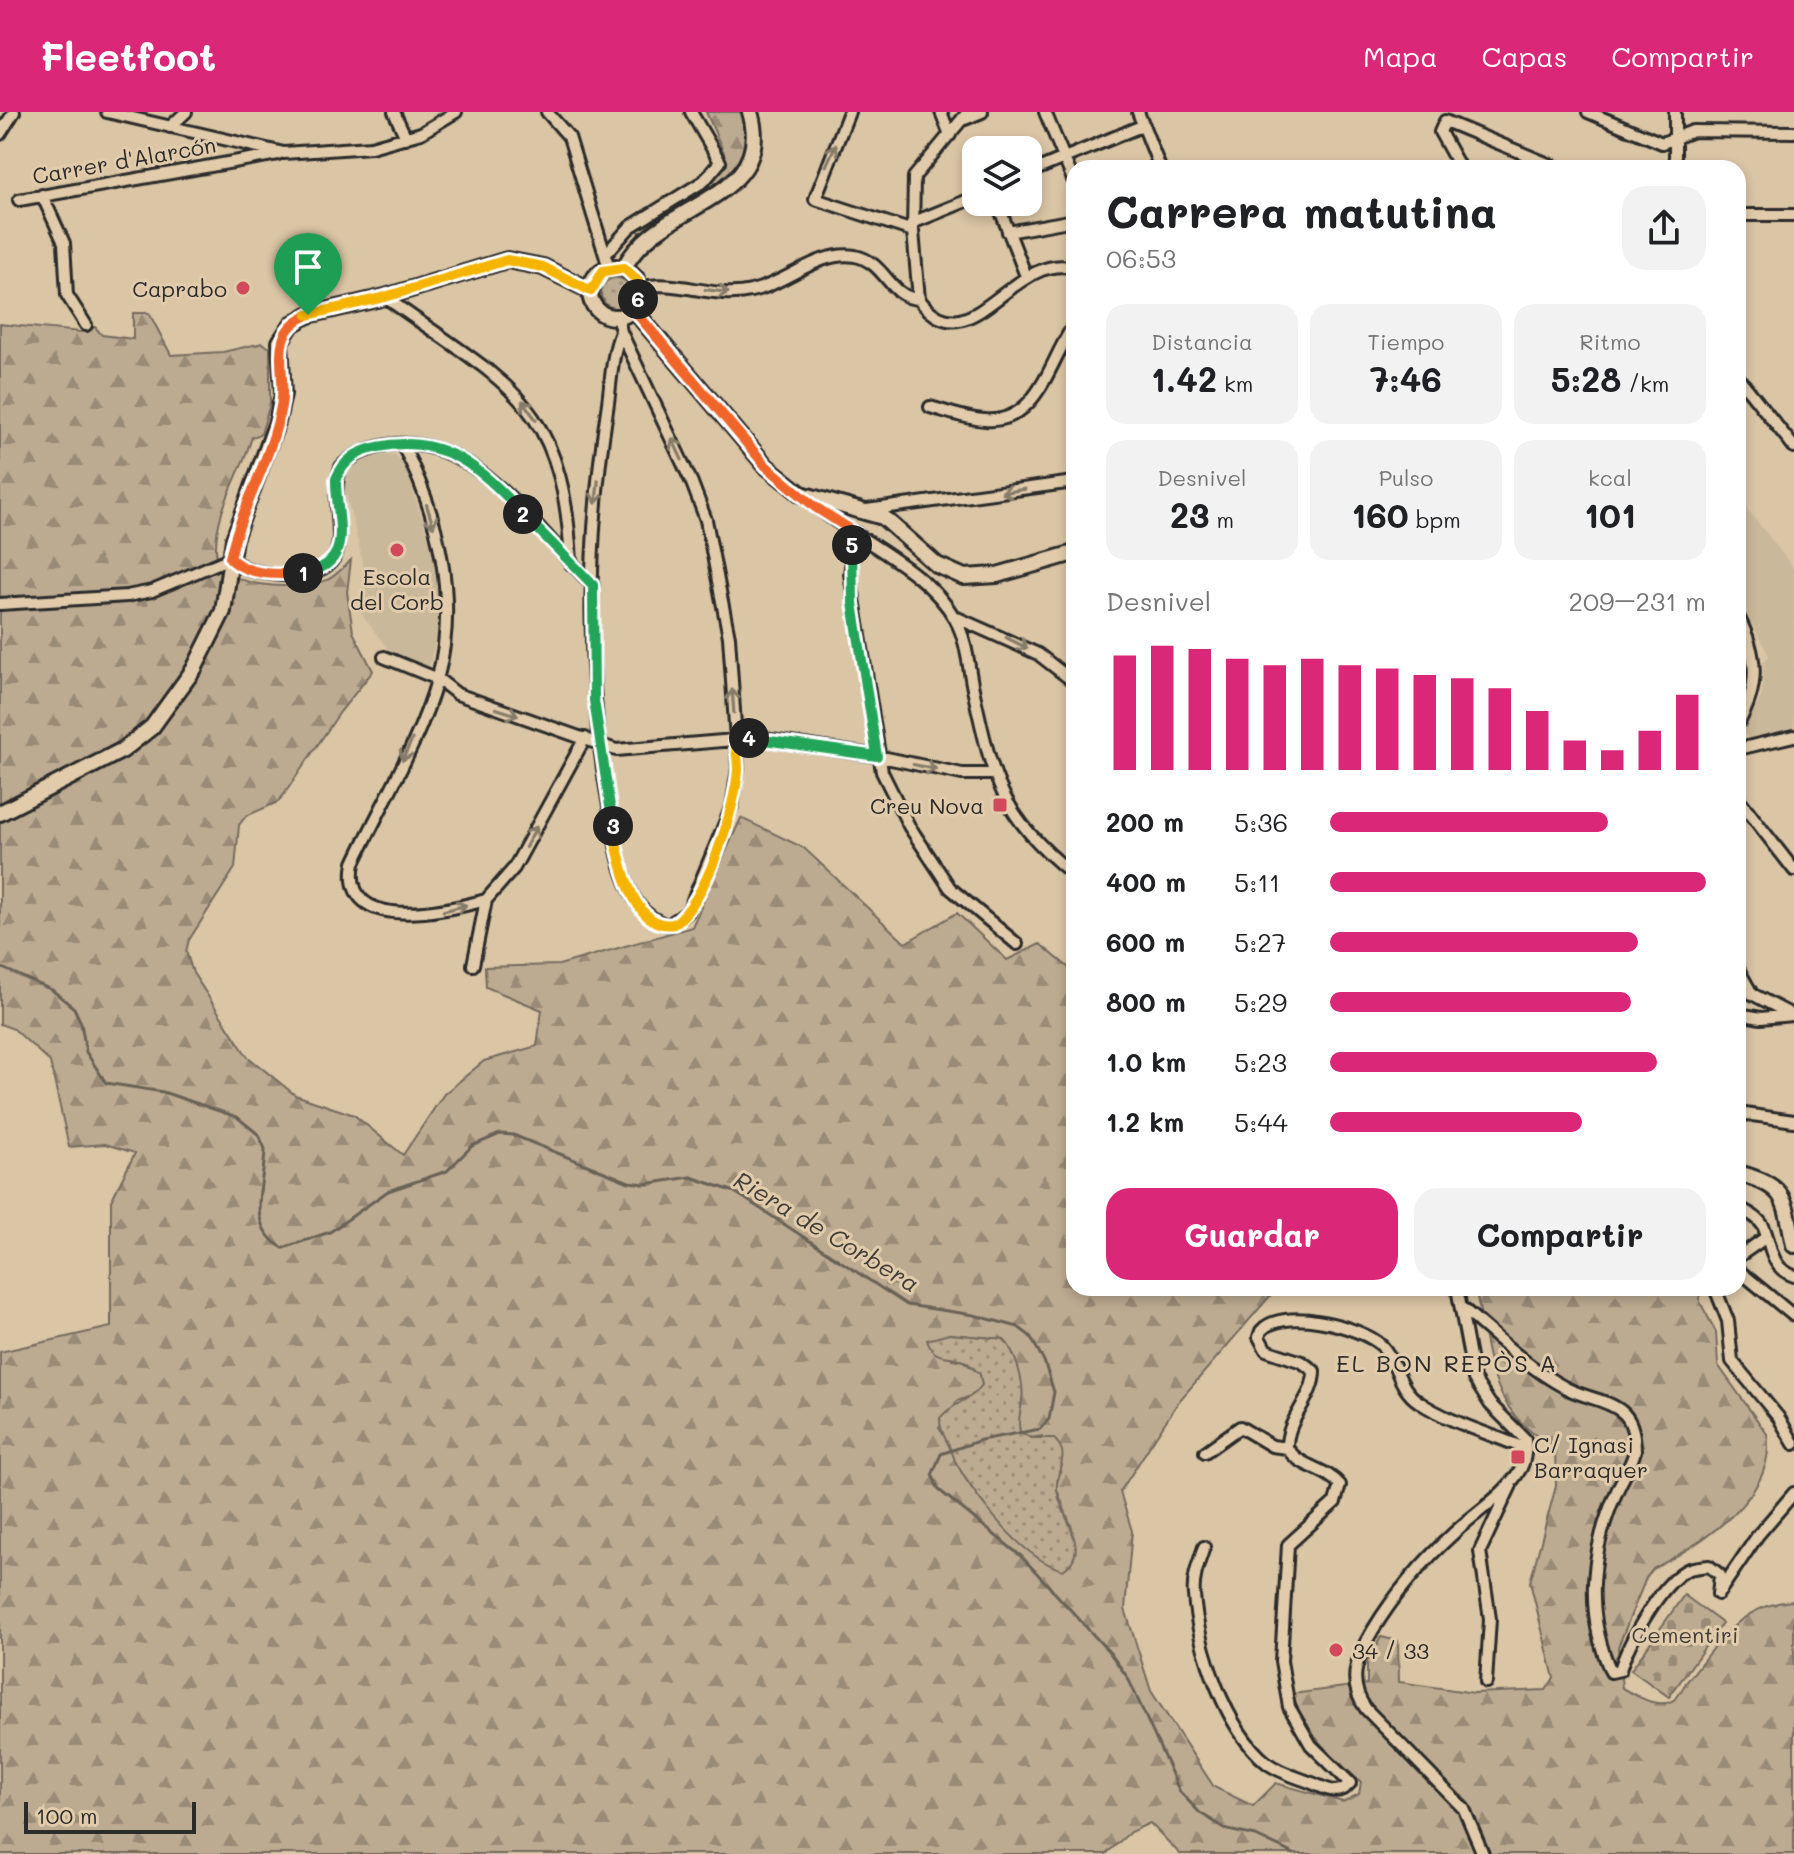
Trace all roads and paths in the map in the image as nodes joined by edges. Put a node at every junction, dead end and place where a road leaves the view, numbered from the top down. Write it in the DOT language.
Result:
graph roads {
  1 [pos="14,112"];
  2 [pos="107,112"];
  3 [pos="186,112"];
  4 [pos="394,112"];
  5 [pos="456,112"];
  6 [pos="547,112"];
  7 [pos="691,112"];
  8 [pos="750,112"];
  9 [pos="849,112"];
  10 [pos="941,112"];
  11 [pos="982,112"];
  12 [pos="1045,112"];
  13 [pos="1138,112"];
  14 [pos="1588,112"];
  15 [pos="1675,112"];
  16 [pos="966,116"];
  17 [pos="1144,125"];
  18 [pos="170,127"];
  19 [pos="1794,132"];
  20 [pos="0,134"];
  21 [pos="950,135"];
  22 [pos="406,138"];
  23 [pos="1676,138"];
  24 [pos="284,153"];
  25 [pos="1064,156"];
  26 [pos="1157,160"];
  27 [pos="1456,160"];
  28 [pos="1539,160"];
  29 [pos="1675,160"];
  30 [pos="1066,161"];
  31 [pos="1042,166"];
  32 [pos="42,195"];
  33 [pos="19,200"];
  34 [pos="962,204"];
  35 [pos="1746,215"];
  36 [pos="1794,215"];
  37 [pos="1002,216"];
  38 [pos="1066,221"];
  39 [pos="913,227"];
  40 [pos="1008,232"];
  41 [pos="612,264"];
  42 [pos="1066,267"];
  43 [pos="1026,276"];
  44 [pos="639,288"];
  45 [pos="591,291"];
  46 [pos="385,297"];
  47 [pos="919,299"];
  48 [pos="633,309"];
  49 [pos="86,325"];
  50 [pos="621,334"];
  51 [pos="1066,340"];
  52 [pos="1746,387"];
  53 [pos="930,407"];
  54 [pos="402,444"];
  55 [pos="1794,447"];
  56 [pos="1066,483"];
  57 [pos="801,494"];
  58 [pos="903,505"];
  59 [pos="867,510"];
  60 [pos="895,524"];
  61 [pos="856,533"];
  62 [pos="1066,555"];
  63 [pos="230,558"];
  64 [pos="571,564"];
  65 [pos="593,585"];
  66 [pos="0,604"];
  67 [pos="953,616"];
  68 [pos="1746,633"];
  69 [pos="384,657"];
  70 [pos="1066,676"];
  71 [pos="438,679"];
  72 [pos="1746,708"];
  73 [pos="1794,736"];
  74 [pos="585,738"];
  75 [pos="735,738"];
  76 [pos="599,744"];
  77 [pos="1746,745"];
  78 [pos="877,756"];
  79 [pos="994,774"];
  80 [pos="1746,808"];
  81 [pos="0,813"];
  82 [pos="1066,867"];
  83 [pos="1794,870"];
  84 [pos="486,900"];
  85 [pos="1017,944"];
  86 [pos="473,965"];
  87 [pos="1746,983"];
  88 [pos="1746,1015"];
  89 [pos="1793,1015"];
  90 [pos="1746,1114"];
  91 [pos="1794,1121"];
  92 [pos="1746,1175"];
  93 [pos="1746,1213"];
  94 [pos="1765,1238"];
  95 [pos="1794,1245"];
  96 [pos="1746,1251"];
  97 [pos="1794,1276"];
  98 [pos="1746,1277"];
  99 [pos="1459,1296"];
  100 [pos="1718,1296"];
  101 [pos="1461,1307"];
  102 [pos="1794,1316"];
  103 [pos="1794,1444"];
  104 [pos="1287,1448"];
  105 [pos="1526,1449"];
  106 [pos="1205,1452"];
  107 [pos="1515,1477"];
  108 [pos="1794,1493"];
  109 [pos="1204,1547"];
  110 [pos="1486,1682"];
  111 [pos="1483,1854"];
  1 -- 20 [label="street"];
  2 -- 18 [label="street"];
  3 -- 18 [label="street"];
  4 -- 22 [label="street"];
  5 -- 22 [label="street"];
  6 -- 41 [label="street"];
  7 -- 41 [label="street"];
  8 -- 41 [label="street"];
  39 -- 9 [label="street, one-way"];
  10 -- 21 [label="street"];
  11 -- 16 [label="street"];
  12 -- 25 [label="street"];
  13 -- 17 [label="street"];
  14 -- 23 [label="street"];
  15 -- 23 [label="street"];
  16 -- 21 [label="street"];
  17 -- 25 [label="street"];
  17 -- 26 [label="street"];
  18 -- 24 [label="street"];
  19 -- 23 [label="street"];
  21 -- 39 [label="street"];
  22 -- 24 [label="street"];
  23 -- 29 [label="street"];
  24 -- 32 [label="street, Carrer d'Alarcón"];
  25 -- 30 [label="street"];
  25 -- 31 [label="street"];
  27 -- 28 [label="street"];
  32 -- 33 [label="street, Carrer d'Alarcón"];
  32 -- 49 [label="street"];
  34 -- 39 [label="street"];
  35 -- 36 [label="street"];
  37 -- 40 [label="street"];
  38 -- 40 [label="street"];
  39 -- 47 [label="street"];
  40 -- 43 [label="street"];
  41 -- 44 [label="street"];
  41 -- 45 [label="street"];
  42 -- 43 [label="street"];
  43 -- 47 [label="street"];
  44 -- 47 [label="street, one-way"];
  44 -- 48 [label="street"];
  45 -- 46 [label="street"];
  45 -- 50 [label="street"];
  46 -- 63 [label="street"];
  64 -- 46 [label="street, one-way"];
  48 -- 50 [label="street"];
  48 -- 57 [label="street"];
  50 -- 65 [label="street, one-way"];
  75 -- 50 [label="street, one-way"];
  51 -- 53 [label="street"];
  52 -- 55 [label="street"];
  54 -- 63 [label="street"];
  54 -- 64 [label="street"];
  54 -- 71 [label="street, one-way"];
  56 -- 58 [label="street, one-way"];
  57 -- 59 [label="street"];
  57 -- 61 [label="street"];
  58 -- 59 [label="street"];
  58 -- 60 [label="street"];
  59 -- 60 [label="street"];
  60 -- 62 [label="street"];
  61 -- 67 [label="street"];
  61 -- 78 [label="street"];
  63 -- 66 [label="street"];
  63 -- 81 [label="street"];
  64 -- 65 [label="street"];
  65 -- 76 [label="street"];
  67 -- 70 [label="street, one-way"];
  67 -- 79 [label="street"];
  68 -- 72 [label="street"];
  69 -- 71 [label="street"];
  71 -- 74 [label="street, one-way"];
  71 -- 84 [label="street, one-way"];
  73 -- 77 [label="street"];
  74 -- 76 [label="street"];
  84 -- 74 [label="street, one-way"];
  75 -- 76 [label="street"];
  75 -- 76 [label="street"];
  75 -- 78 [label="street"];
  78 -- 79 [label="street, one-way"];
  78 -- 85 [label="street"];
  79 -- 82 [label="street"];
  80 -- 83 [label="street"];
  84 -- 86 [label="street"];
  87 -- 89 [label="street"];
  88 -- 89 [label="street"];
  90 -- 91 [label="street"];
  92 -- 95 [label="street"];
  93 -- 94 [label="street"];
  94 -- 96 [label="street"];
  94 -- 97 [label="street"];
  98 -- 102 [label="street"];
  99 -- 101 [label="street"];
  100 -- 103 [label="street"];
  101 -- 105 [label="street"];
  101 -- 108 [label="street"];
  104 -- 105 [label="street"];
  104 -- 106 [label="street"];
  104 -- 109 [label="street"];
  105 -- 107 [label="street"];
  107 -- 110 [label="street"];
  107 -- 111 [label="street"];
}
